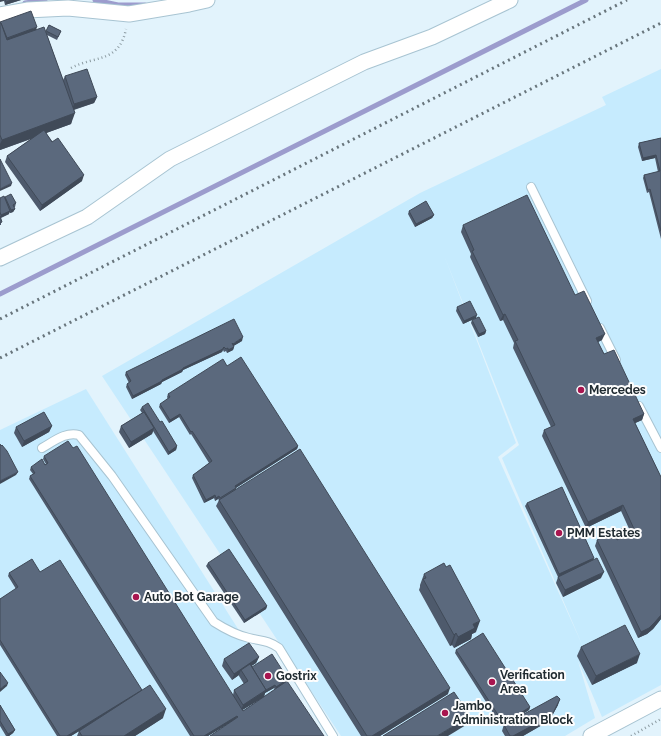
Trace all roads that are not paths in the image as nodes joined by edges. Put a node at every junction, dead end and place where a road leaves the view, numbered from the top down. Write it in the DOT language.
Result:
graph roads {
  1 [pos="207,0"];
  2 [pos="510,0"];
  3 [pos="0,15"];
  4 [pos="531,187"];
  5 [pos="0,258"];
  6 [pos="590,309"];
  7 [pos="597,322"];
  8 [pos="618,364"];
  9 [pos="636,399"];
  10 [pos="42,448"];
  11 [pos="661,448"];
  12 [pos="661,698"];
  13 [pos="333,736"];
  14 [pos="592,736"];
  1 -- 3 [label="street"];
  2 -- 5 [label="street"];
  4 -- 6 [label="lane"];
  7 -- 8 [label="lane"];
  9 -- 11 [label="lane"];
  10 -- 13 [label="lane"];
  12 -- 14 [label="street"];
}
